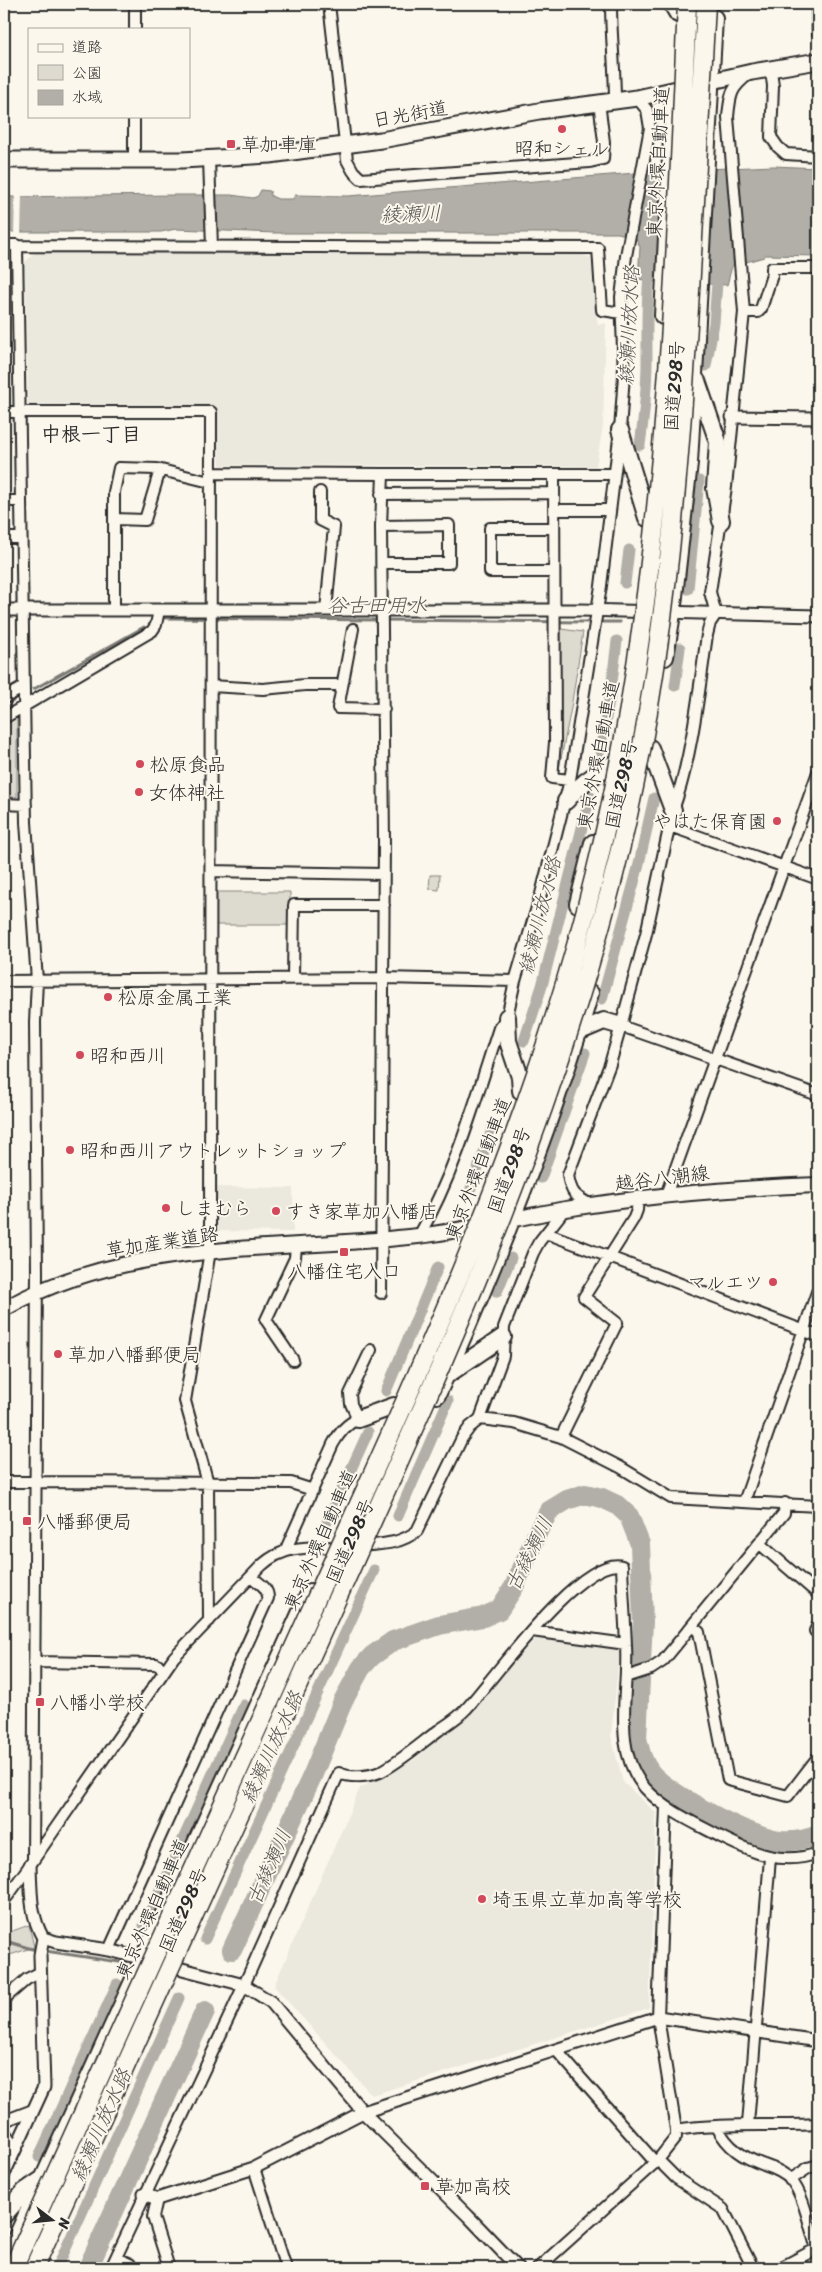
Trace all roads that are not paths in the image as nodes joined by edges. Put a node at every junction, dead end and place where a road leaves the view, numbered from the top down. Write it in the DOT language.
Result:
graph roads {
  1 [pos="135,4"];
  2 [pos="329,4"];
  3 [pos="611,4"];
  4 [pos="706,4"];
  5 [pos="714,4"];
  6 [pos="817,4"];
  7 [pos="679,6"];
  8 [pos="135,28"];
  9 [pos="818,33"];
  10 [pos="818,61"];
  11 [pos="771,70"];
  12 [pos="752,72"];
  13 [pos="711,82"];
  14 [pos="675,90"];
  15 [pos="637,98"];
  16 [pos="615,100"];
  17 [pos="599,102"];
  18 [pos="134,118"];
  19 [pos="346,145"];
  20 [pos="818,156"];
  21 [pos="209,159"];
  22 [pos="4,160"];
  23 [pos="134,160"];
  24 [pos="4,245"];
  25 [pos="17,246"];
  26 [pos="212,247"];
  27 [pos="818,268"];
  28 [pos="744,312"];
  29 [pos="622,313"];
  30 [pos="695,374"];
  31 [pos="4,412"];
  32 [pos="19,412"];
  33 [pos="732,418"];
  34 [pos="818,418"];
  35 [pos="620,430"];
  36 [pos="160,470"];
  37 [pos="383,474"];
  38 [pos="554,474"];
  39 [pos="614,474"];
  40 [pos="211,478"];
  41 [pos="320,492"];
  42 [pos="554,492"];
  43 [pos="382,494"];
  44 [pos="4,501"];
  45 [pos="20,501"];
  46 [pos="554,510"];
  47 [pos="609,510"];
  48 [pos="115,518"];
  49 [pos="647,518"];
  50 [pos="721,521"];
  51 [pos="381,526"];
  52 [pos="554,528"];
  53 [pos="4,538"];
  54 [pos="21,538"];
  55 [pos="382,563"];
  56 [pos="553,572"];
  57 [pos="4,610"];
  58 [pos="23,610"];
  59 [pos="114,610"];
  60 [pos="159,610"];
  61 [pos="211,610"];
  62 [pos="326,610"];
  63 [pos="554,610"];
  64 [pos="382,611"];
  65 [pos="597,612"];
  66 [pos="635,612"];
  67 [pos="672,614"];
  68 [pos="716,614"];
  69 [pos="818,616"];
  70 [pos="353,629"];
  71 [pos="342,684"];
  72 [pos="24,686"];
  73 [pos="212,686"];
  74 [pos="4,698"];
  75 [pos="24,706"];
  76 [pos="384,709"];
  77 [pos="4,718"];
  78 [pos="650,748"];
  79 [pos="611,765"];
  80 [pos="818,772"];
  81 [pos="570,780"];
  82 [pos="566,801"];
  83 [pos="4,804"];
  84 [pos="26,805"];
  85 [pos="673,810"];
  86 [pos="670,826"];
  87 [pos="783,867"];
  88 [pos="211,871"];
  89 [pos="384,874"];
  90 [pos="818,879"];
  91 [pos="384,905"];
  92 [pos="293,978"];
  93 [pos="384,978"];
  94 [pos="211,979"];
  95 [pos="4,981"];
  96 [pos="37,981"];
  97 [pos="515,981"];
  98 [pos="506,1016"];
  99 [pos="621,1026"];
  100 [pos="578,1032"];
  101 [pos="714,1058"];
  102 [pos="521,1091"];
  103 [pos="818,1095"];
  104 [pos="818,1185"];
  105 [pos="666,1194"];
  106 [pos="638,1198"];
  107 [pos="591,1205"];
  108 [pos="565,1209"];
  109 [pos="511,1220"];
  110 [pos="469,1229"];
  111 [pos="546,1233"];
  112 [pos="419,1236"];
  113 [pos="381,1240"];
  114 [pos="296,1246"];
  115 [pos="210,1251"];
  116 [pos="610,1258"];
  117 [pos="818,1289"];
  118 [pos="36,1292"];
  119 [pos="381,1293"];
  120 [pos="4,1309"];
  121 [pos="804,1331"];
  122 [pos="503,1336"];
  123 [pos="818,1336"];
  124 [pos="371,1350"];
  125 [pos="293,1360"];
  126 [pos="446,1375"];
  127 [pos="394,1406"];
  128 [pos="358,1419"];
  129 [pos="480,1419"];
  130 [pos="561,1436"];
  131 [pos="4,1482"];
  132 [pos="35,1482"];
  133 [pos="208,1483"];
  134 [pos="312,1490"];
  135 [pos="744,1502"];
  136 [pos="785,1503"];
  137 [pos="818,1506"];
  138 [pos="760,1544"];
  139 [pos="370,1545"];
  140 [pos="330,1547"];
  141 [pos="286,1550"];
  142 [pos="251,1577"];
  143 [pos="818,1594"];
  144 [pos="209,1621"];
  145 [pos="692,1626"];
  146 [pos="532,1630"];
  147 [pos="626,1644"];
  148 [pos="34,1662"];
  149 [pos="164,1670"];
  150 [pos="629,1676"];
  151 [pos="818,1757"];
  152 [pos="666,1807"];
  153 [pos="818,1853"];
  154 [pos="770,1858"];
  155 [pos="32,1863"];
  156 [pos="4,1898"];
  157 [pos="43,1938"];
  158 [pos="109,1950"];
  159 [pos="143,1959"];
  160 [pos="179,1968"];
  161 [pos="41,1972"];
  162 [pos="244,1985"];
  163 [pos="4,1999"];
  164 [pos="658,2017"];
  165 [pos="754,2031"];
  166 [pos="818,2042"];
  167 [pos="556,2050"];
  168 [pos="33,2110"];
  169 [pos="363,2112"];
  170 [pos="4,2121"];
  171 [pos="748,2124"];
  172 [pos="818,2124"];
  173 [pos="718,2127"];
  174 [pos="676,2130"];
  175 [pos="4,2131"];
  176 [pos="15,2149"];
  177 [pos="657,2161"];
  178 [pos="818,2165"];
  179 [pos="254,2168"];
  180 [pos="4,2174"];
  181 [pos="44,2178"];
  182 [pos="790,2180"];
  183 [pos="144,2194"];
  184 [pos="157,2200"];
  185 [pos="4,2215"];
  186 [pos="817,2248"];
  187 [pos="116,2258"];
  188 [pos="4,2265"];
  189 [pos="13,2268"];
  190 [pos="34,2268"];
  191 [pos="42,2268"];
  192 [pos="111,2268"];
  193 [pos="128,2268"];
  194 [pos="170,2268"];
  195 [pos="286,2268"];
  196 [pos="518,2268"];
  197 [pos="538,2268"];
  198 [pos="753,2268"];
  199 [pos="780,2268"];
  1 -- 8 [label="street"];
  2 -- 19 [label="street"];
  3 -- 16 [label="street"];
  4 -- 190 [label="highway, 東京外環自動車道, bridge"];
  5 -- 13 [label="highway, 国道298号"];
  6 -- 9 [label="street"];
  7 -- 14 [label="highway, 国道298号"];
  7 -- 189 [label="highway, 東京外環自動車道, bridge"];
  10 -- 11 [label="main road, 日光街道"];
  11 -- 12 [label="main road, 日光街道"];
  11 -- 20 [label="street"];
  12 -- 13 [label="main road, 日光街道"];
  12 -- 28 [label="street"];
  13 -- 14 [label="main road, 日光街道"];
  13 -- 30 [label="highway, 国道298号"];
  14 -- 15 [label="main road, 日光街道"];
  14 -- 49 [label="highway, 国道298号"];
  15 -- 16 [label="main road, 日光街道"];
  15 -- 29 [label="street"];
  16 -- 17 [label="main road, 日光街道"];
  17 -- 19 [label="main road, 日光街道"];
  17 -- 19 [label="street"];
  18 -- 23 [label="street"];
  19 -- 21 [label="main road, 日光街道"];
  21 -- 23 [label="main road, 日光街道"];
  21 -- 26 [label="street"];
  22 -- 23 [label="main road, 日光街道"];
  24 -- 25 [label="street"];
  25 -- 26 [label="street"];
  25 -- 32 [label="street"];
  26 -- 29 [label="street"];
  27 -- 28 [label="street"];
  28 -- 33 [label="street"];
  29 -- 35 [label="street"];
  30 -- 50 [label="highway"];
  30 -- 67 [label="highway, 国道298号"];
  31 -- 32 [label="street"];
  32 -- 40 [label="street"];
  32 -- 45 [label="street"];
  33 -- 34 [label="street"];
  33 -- 50 [label="street"];
  35 -- 39 [label="street"];
  35 -- 49 [label="highway"];
  36 -- 40 [label="street"];
  36 -- 48 [label="street"];
  36 -- 48 [label="street"];
  37 -- 38 [label="street"];
  37 -- 40 [label="street"];
  37 -- 43 [label="street"];
  38 -- 39 [label="street"];
  38 -- 42 [label="street"];
  39 -- 47 [label="street"];
  40 -- 61 [label="street"];
  41 -- 62 [label="street"];
  42 -- 43 [label="street"];
  42 -- 46 [label="street"];
  43 -- 51 [label="street"];
  44 -- 45 [label="street"];
  45 -- 54 [label="street"];
  46 -- 47 [label="street"];
  46 -- 52 [label="street"];
  47 -- 65 [label="street"];
  48 -- 59 [label="street"];
  49 -- 66 [label="highway, 国道298号"];
  50 -- 68 [label="street"];
  51 -- 55 [label="street"];
  51 -- 55 [label="street"];
  52 -- 56 [label="street"];
  52 -- 56 [label="street"];
  53 -- 54 [label="street"];
  54 -- 58 [label="street"];
  55 -- 64 [label="street"];
  56 -- 63 [label="street"];
  57 -- 58 [label="street"];
  58 -- 59 [label="street"];
  58 -- 72 [label="street"];
  59 -- 60 [label="street"];
  60 -- 61 [label="street"];
  60 -- 75 [label="street"];
  61 -- 62 [label="street"];
  61 -- 73 [label="street"];
  62 -- 64 [label="street"];
  63 -- 64 [label="street"];
  63 -- 65 [label="street"];
  63 -- 81 [label="street"];
  64 -- 76 [label="street"];
  65 -- 66 [label="street"];
  65 -- 81 [label="street"];
  66 -- 67 [label="street"];
  66 -- 79 [label="highway, 国道298号"];
  67 -- 68 [label="street"];
  67 -- 78 [label="highway, 国道298号"];
  68 -- 69 [label="street"];
  68 -- 85 [label="street"];
  70 -- 71 [label="street"];
  71 -- 73 [label="street"];
  71 -- 76 [label="street"];
  72 -- 74 [label="street"];
  72 -- 75 [label="street"];
  73 -- 88 [label="street"];
  75 -- 77 [label="street"];
  75 -- 84 [label="street"];
  76 -- 89 [label="street"];
  78 -- 85 [label="highway"];
  78 -- 100 [label="highway, 国道298号"];
  79 -- 82 [label="highway"];
  79 -- 102 [label="highway, 国道298号"];
  80 -- 87 [label="street"];
  81 -- 82 [label="street"];
  82 -- 97 [label="street"];
  83 -- 84 [label="street"];
  84 -- 96 [label="street"];
  85 -- 86 [label="street"];
  86 -- 87 [label="street"];
  86 -- 99 [label="street"];
  87 -- 90 [label="street"];
  87 -- 101 [label="street"];
  88 -- 89 [label="street"];
  88 -- 94 [label="street"];
  89 -- 91 [label="street"];
  91 -- 92 [label="street"];
  91 -- 93 [label="street"];
  92 -- 93 [label="street"];
  92 -- 94 [label="street"];
  93 -- 97 [label="street"];
  93 -- 113 [label="street"];
  94 -- 96 [label="street"];
  94 -- 115 [label="street"];
  95 -- 96 [label="street"];
  96 -- 118 [label="street"];
  97 -- 98 [label="street"];
  98 -- 102 [label="highway"];
  98 -- 112 [label="street"];
  99 -- 100 [label="highway"];
  99 -- 101 [label="street"];
  99 -- 107 [label="street"];
  100 -- 109 [label="highway, 国道298号"];
  101 -- 103 [label="street"];
  101 -- 105 [label="street"];
  102 -- 110 [label="highway, 国道298号"];
  104 -- 105 [label="main road, 越谷八潮線"];
  105 -- 106 [label="main road, 越谷八潮線"];
  106 -- 107 [label="main road, 越谷八潮線"];
  106 -- 116 [label="street"];
  107 -- 108 [label="main road, 越谷八潮線"];
  108 -- 109 [label="main road, 越谷八潮線"];
  108 -- 111 [label="street"];
  109 -- 110 [label="main road, 草加産業道路"];
  109 -- 126 [label="highway, 国道298号"];
  110 -- 112 [label="main road, 草加産業道路"];
  110 -- 127 [label="highway, 国道298号"];
  111 -- 116 [label="street"];
  111 -- 122 [label="street"];
  112 -- 113 [label="main road, 草加産業道路"];
  113 -- 114 [label="main road, 草加産業道路"];
  113 -- 119 [label="street"];
  114 -- 115 [label="main road, 草加産業道路"];
  114 -- 125 [label="street"];
  115 -- 118 [label="main road, 草加産業道路"];
  115 -- 133 [label="street"];
  116 -- 121 [label="street"];
  116 -- 130 [label="street"];
  117 -- 121 [label="street"];
  118 -- 120 [label="main road, 草加産業道路"];
  118 -- 132 [label="street"];
  121 -- 123 [label="street"];
  121 -- 135 [label="street"];
  122 -- 126 [label="highway"];
  122 -- 129 [label="street"];
  124 -- 128 [label="street"];
  126 -- 139 [label="highway, 国道298号"];
  127 -- 128 [label="highway"];
  127 -- 140 [label="highway, 国道298号"];
  128 -- 134 [label="street"];
  129 -- 130 [label="street"];
  129 -- 139 [label="street"];
  130 -- 135 [label="street"];
  131 -- 132 [label="street"];
  132 -- 133 [label="street"];
  132 -- 148 [label="street"];
  133 -- 134 [label="street"];
  133 -- 144 [label="street"];
  134 -- 141 [label="street"];
  135 -- 136 [label="street"];
  136 -- 137 [label="street"];
  136 -- 138 [label="street"];
  138 -- 143 [label="street"];
  138 -- 145 [label="street"];
  139 -- 140 [label="street"];
  139 -- 160 [label="highway, 国道298号"];
  140 -- 141 [label="street"];
  140 -- 159 [label="highway, 国道298号"];
  141 -- 142 [label="street"];
  142 -- 144 [label="street"];
  142 -- 158 [label="street"];
  144 -- 149 [label="street"];
  145 -- 150 [label="street"];
  145 -- 151 [label="street"];
  146 -- 147 [label="street"];
  146 -- 147 [label="street"];
  146 -- 162 [label="street"];
  147 -- 150 [label="street"];
  148 -- 149 [label="street"];
  148 -- 155 [label="street"];
  149 -- 155 [label="street"];
  150 -- 152 [label="street"];
  152 -- 154 [label="street"];
  152 -- 164 [label="street"];
  153 -- 154 [label="street"];
  154 -- 165 [label="street"];
  155 -- 156 [label="street"];
  155 -- 157 [label="street"];
  157 -- 158 [label="street"];
  157 -- 161 [label="street"];
  158 -- 159 [label="street"];
  159 -- 160 [label="street"];
  159 -- 181 [label="highway, 国道298号"];
  160 -- 162 [label="street"];
  160 -- 191 [label="highway, 国道298号"];
  161 -- 163 [label="street"];
  161 -- 168 [label="street"];
  162 -- 169 [label="street"];
  162 -- 183 [label="street"];
  164 -- 165 [label="street"];
  164 -- 167 [label="street"];
  164 -- 174 [label="street"];
  165 -- 166 [label="street"];
  165 -- 171 [label="street"];
  167 -- 169 [label="street"];
  167 -- 177 [label="street"];
  168 -- 170 [label="street"];
  168 -- 176 [label="street"];
  169 -- 179 [label="street"];
  169 -- 196 [label="street"];
  171 -- 172 [label="street"];
  171 -- 173 [label="street"];
  173 -- 174 [label="street"];
  173 -- 182 [label="street"];
  174 -- 177 [label="street"];
  175 -- 176 [label="street"];
  176 -- 180 [label="street"];
  177 -- 197 [label="street"];
  177 -- 198 [label="street"];
  178 -- 182 [label="street"];
  179 -- 184 [label="street"];
  179 -- 195 [label="street"];
  181 -- 185 [label="highway"];
  181 -- 188 [label="highway, 国道298号"];
  182 -- 186 [label="street"];
  183 -- 184 [label="street"];
  183 -- 187 [label="street"];
  184 -- 194 [label="street"];
  186 -- 199 [label="street"];
  187 -- 192 [label="street"];
  187 -- 193 [label="street"];
}
